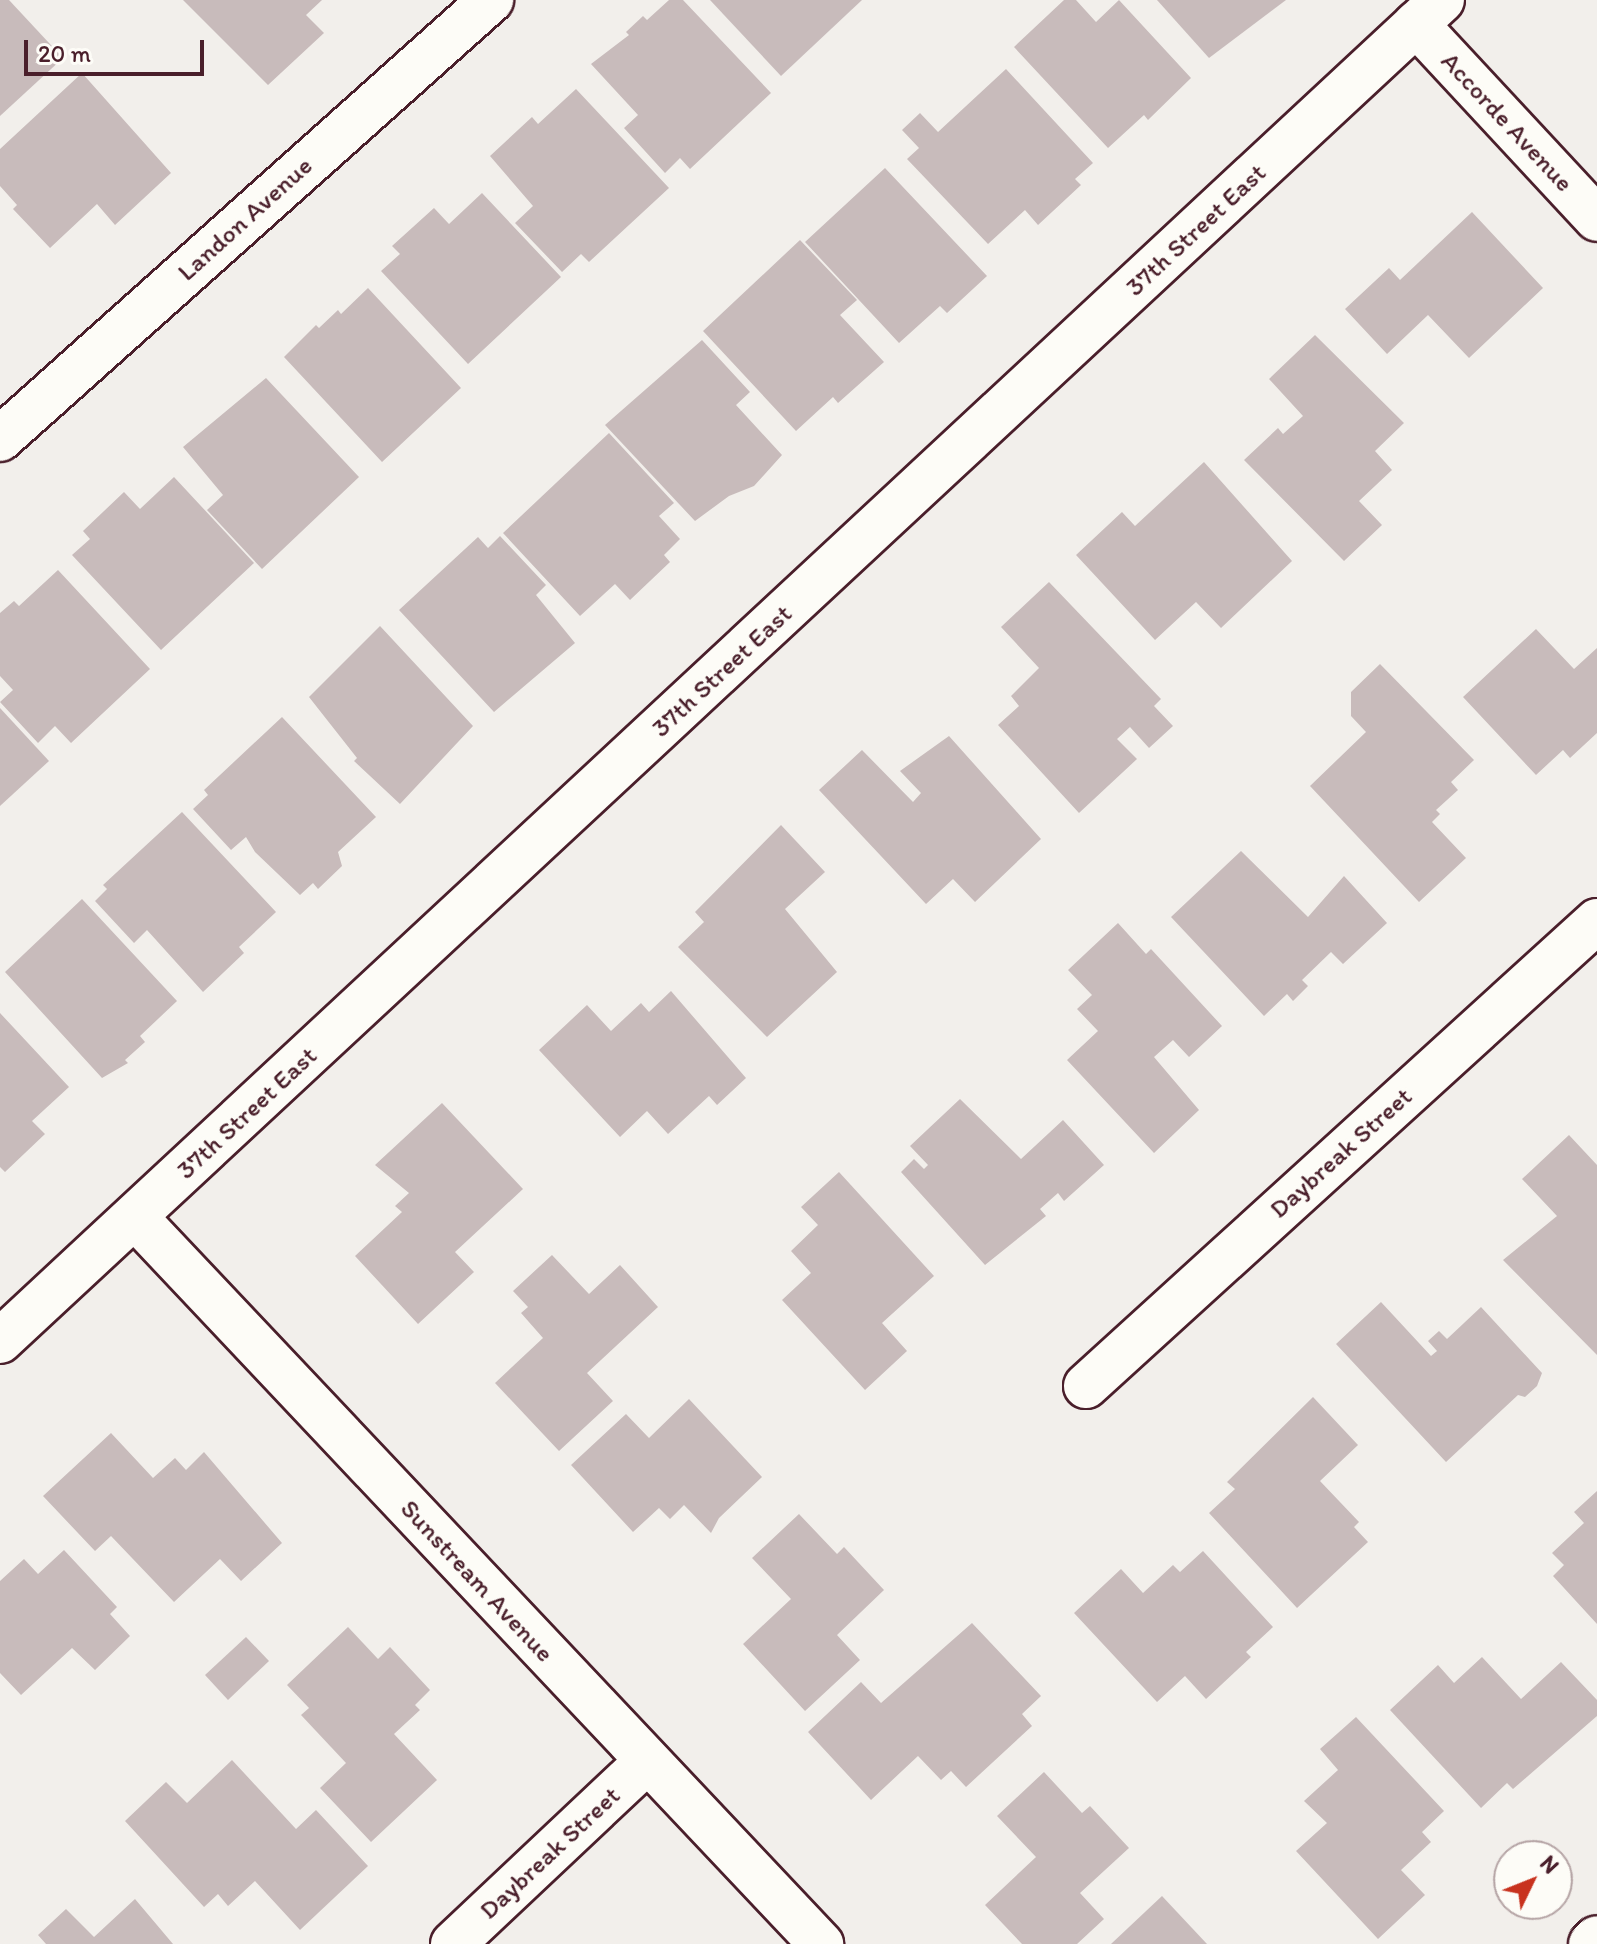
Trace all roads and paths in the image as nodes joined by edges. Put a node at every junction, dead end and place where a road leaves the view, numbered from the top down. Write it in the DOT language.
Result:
graph roads {
  1 [pos="491,0"];
  2 [pos="1429,12"];
  3 [pos="1597,219"];
  4 [pos="5,425"];
  5 [pos="1597,921"];
  6 [pos="135,1217"];
  7 [pos="0,1341"];
  8 [pos="1086,1386"];
  9 [pos="647,1761"];
  10 [pos="1597,1938"];
  11 [pos="453,1944"];
  12 [pos="821,1944"];
  13 [pos="1591,1944"];
  1 -- 4 [label="street, Landon Avenue"];
  2 -- 3 [label="street, Accorde Avenue"];
  2 -- 6 [label="street, 37th Street East"];
  5 -- 8 [label="street, Daybreak Street"];
  6 -- 7 [label="street, 37th Street East"];
  6 -- 9 [label="street, Sunstream Avenue"];
  9 -- 11 [label="street, Daybreak Street"];
  9 -- 12 [label="street, Sunstream Avenue"];
  10 -- 13 [label="street"];
}
